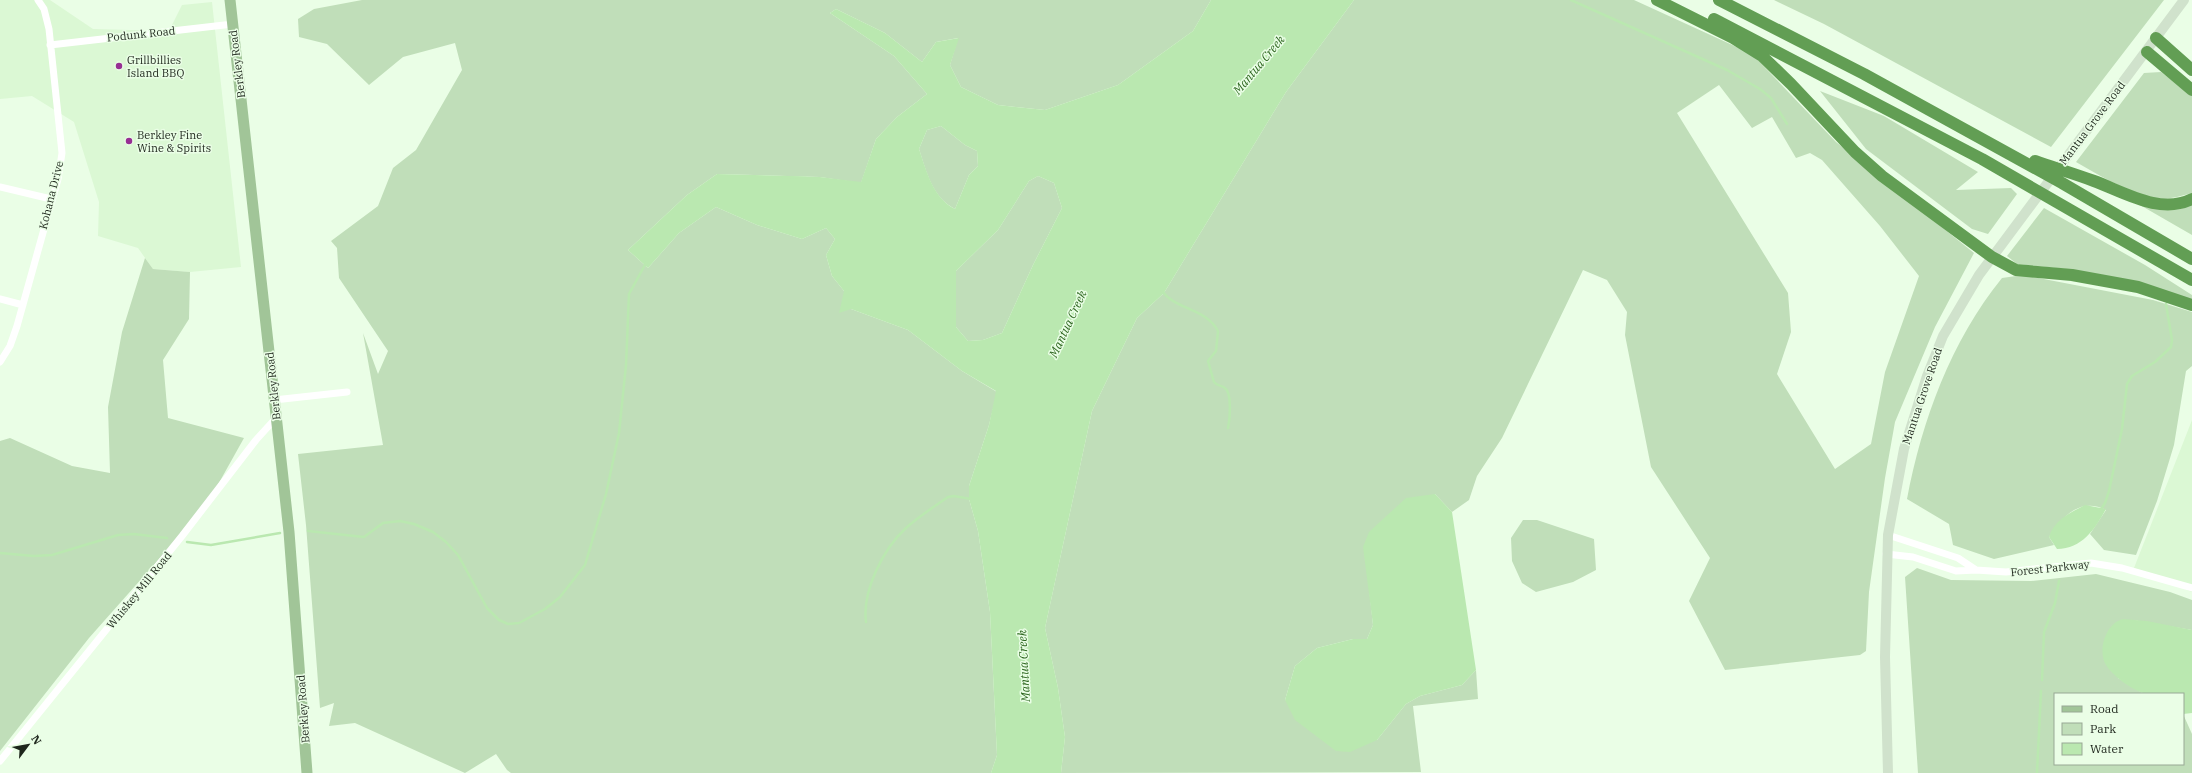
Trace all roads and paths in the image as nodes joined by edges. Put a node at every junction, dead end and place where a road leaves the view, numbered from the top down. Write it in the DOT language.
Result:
graph roads {
  1 [pos="38,0"];
  2 [pos="230,0"];
  3 [pos="1657,0"];
  4 [pos="1675,0"];
  5 [pos="1719,0"];
  6 [pos="2184,0"];
  7 [pos="233,24"];
  8 [pos="2156,38"];
  9 [pos="50,45"];
  10 [pos="2147,52"];
  11 [pos="2192,70"];
  12 [pos="2192,90"];
  13 [pos="2002,150"];
  14 [pos="0,187"];
  15 [pos="51,199"];
  16 [pos="2192,199"];
  17 [pos="1992,256"];
  18 [pos="2192,259"];
  19 [pos="2192,280"];
  20 [pos="0,299"];
  21 [pos="23,305"];
  22 [pos="2192,305"];
  23 [pos="0,362"];
  24 [pos="347,392"];
  25 [pos="274,400"];
  26 [pos="276,418"];
  27 [pos="1888,535"];
  28 [pos="1886,554"];
  29 [pos="1976,570"];
  30 [pos="2192,588"];
  31 [pos="0,761"];
  32 [pos="307,773"];
  33 [pos="1888,773"];
  1 -- 9 [label="street, Kohana Drive"];
  2 -- 7 [label="main road, Berkley Road"];
  3 -- 17 [label="highway"];
  4 -- 19 [label="highway"];
  5 -- 13 [label="highway"];
  6 -- 8 [label="main road, Mantua Grove Road"];
  7 -- 9 [label="street, Podunk Road"];
  7 -- 25 [label="main road, Berkley Road"];
  8 -- 10 [label="main road, Mantua Grove Road"];
  8 -- 11 [label="highway"];
  9 -- 15 [label="street, Kohana Drive"];
  10 -- 12 [label="highway"];
  10 -- 17 [label="main road, Mantua Grove Road"];
  13 -- 16 [label="highway"];
  13 -- 18 [label="highway"];
  14 -- 15 [label="street"];
  15 -- 21 [label="street, Kohana Drive"];
  17 -- 22 [label="highway"];
  17 -- 27 [label="main road, Mantua Grove Road"];
  20 -- 21 [label="street"];
  21 -- 23 [label="street, Kohana Drive"];
  24 -- 25 [label="street"];
  25 -- 26 [label="main road, Berkley Road"];
  26 -- 31 [label="street, Whiskey Mill Road"];
  26 -- 32 [label="main road, Berkley Road"];
  27 -- 28 [label="main road, Mantua Grove Road"];
  27 -- 29 [label="street, Forest Parkway"];
  28 -- 29 [label="street, Forest Parkway"];
  28 -- 33 [label="main road, Mantua Grove Road"];
  29 -- 30 [label="street, Forest Parkway"];
}
